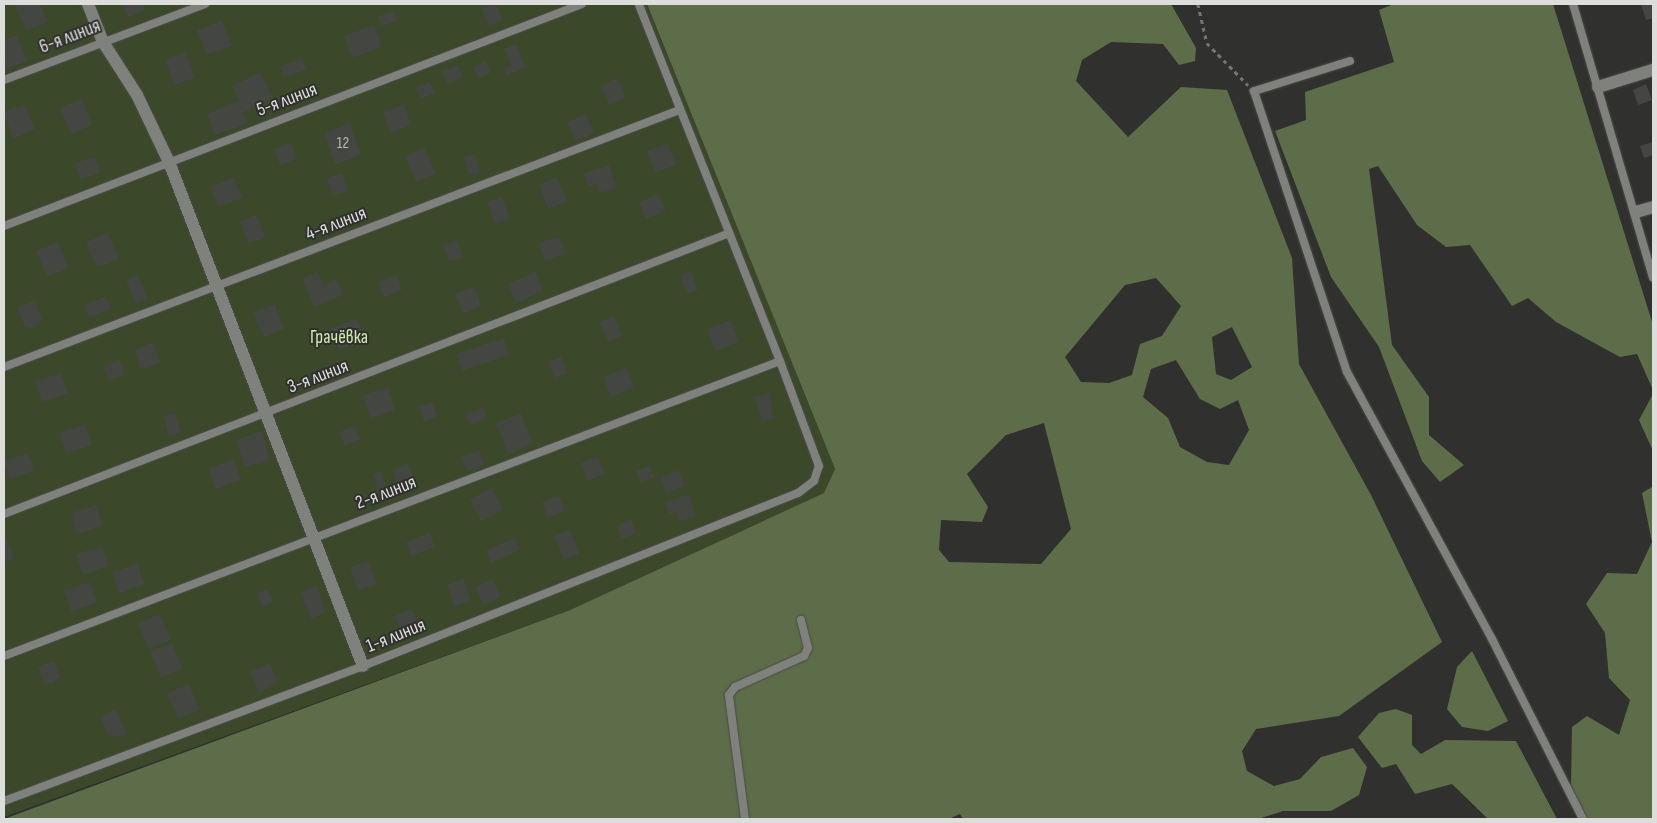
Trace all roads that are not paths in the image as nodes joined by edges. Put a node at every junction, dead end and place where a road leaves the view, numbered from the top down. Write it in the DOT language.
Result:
graph roads {
  1 [pos="88,4"];
  2 [pos="204,4"];
  3 [pos="582,4"];
  4 [pos="639,4"];
  5 [pos="1573,4"];
  6 [pos="104,42"];
  7 [pos="1350,61"];
  8 [pos="1653,70"];
  9 [pos="4,80"];
  10 [pos="1598,87"];
  11 [pos="679,110"];
  12 [pos="170,162"];
  13 [pos="1653,207"];
  14 [pos="1636,212"];
  15 [pos="4,226"];
  16 [pos="727,234"];
  17 [pos="1653,278"];
  18 [pos="216,287"];
  19 [pos="780,361"];
  20 [pos="4,367"];
  21 [pos="266,415"];
  22 [pos="4,514"];
  23 [pos="313,538"];
  24 [pos="801,620"];
  25 [pos="4,656"];
  26 [pos="364,666"];
  27 [pos="4,801"];
  28 [pos="745,819"];
  29 [pos="1583,819"];
  1 -- 6 [label="street"];
  2 -- 6 [label="lane, 6-я линия"];
  3 -- 12 [label="lane, 5-я линия"];
  4 -- 11 [label="lane"];
  5 -- 10 [label="lane"];
  6 -- 9 [label="lane, 6-я линия"];
  6 -- 12 [label="street"];
  7 -- 29 [label="lane"];
  8 -- 10 [label="street"];
  10 -- 14 [label="lane"];
  11 -- 16 [label="lane"];
  11 -- 18 [label="lane, 4-я линия"];
  12 -- 15 [label="lane, 5-я линия"];
  12 -- 18 [label="street"];
  13 -- 14 [label="street"];
  14 -- 17 [label="lane"];
  16 -- 19 [label="lane"];
  16 -- 21 [label="lane, 3-я линия"];
  18 -- 20 [label="lane, 4-я линия"];
  18 -- 21 [label="street"];
  19 -- 23 [label="lane, 2-я линия"];
  19 -- 26 [label="lane, 1-я линия"];
  21 -- 22 [label="lane, 3-я линия"];
  21 -- 23 [label="street"];
  23 -- 25 [label="lane, 2-я линия"];
  23 -- 26 [label="street"];
  24 -- 28 [label="lane"];
  26 -- 27 [label="lane, 1-я линия"];
}
